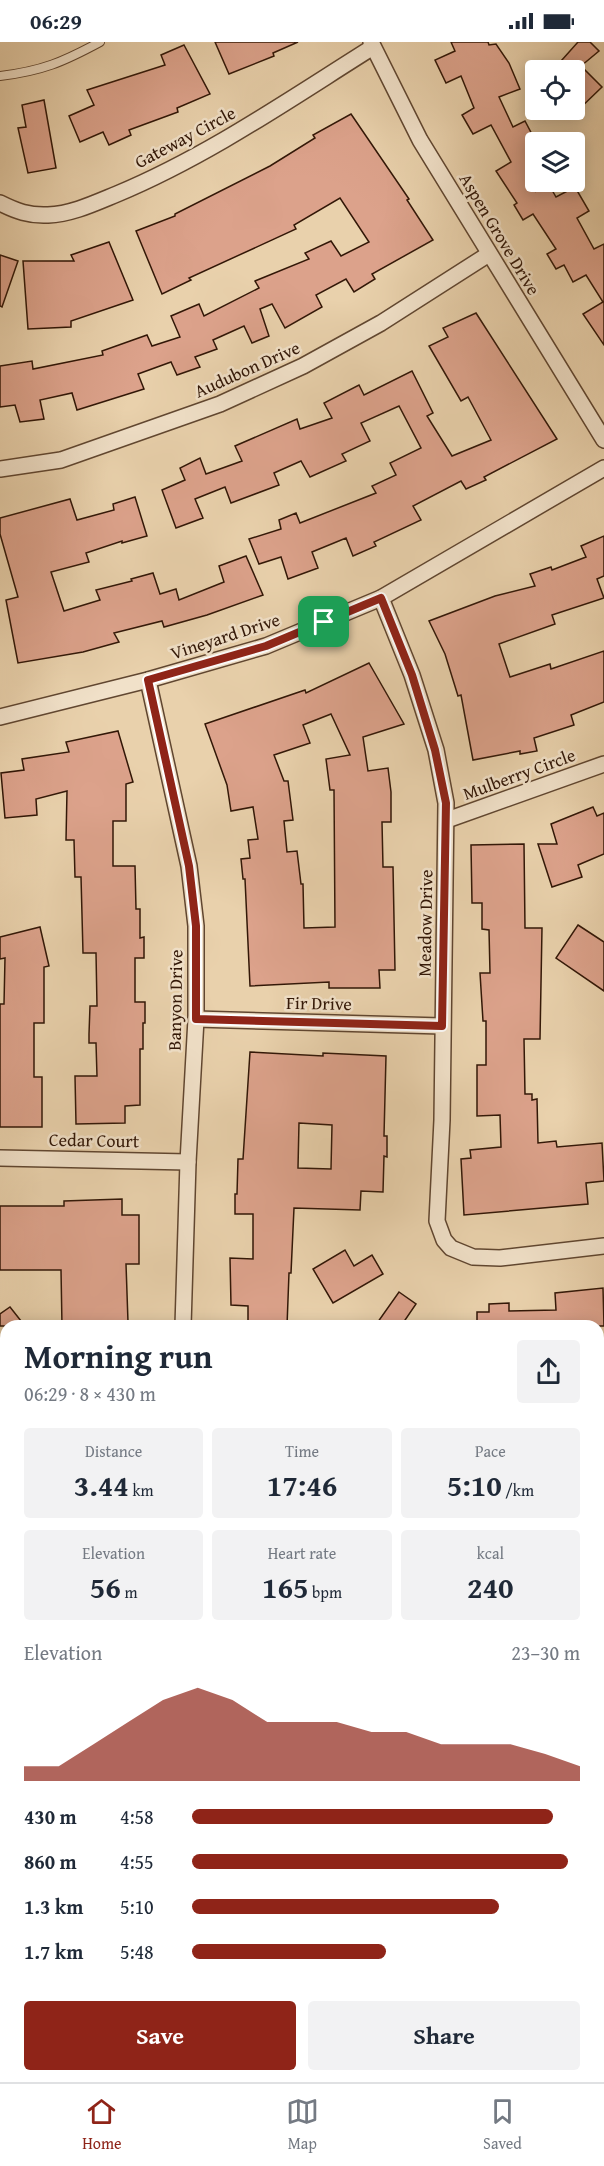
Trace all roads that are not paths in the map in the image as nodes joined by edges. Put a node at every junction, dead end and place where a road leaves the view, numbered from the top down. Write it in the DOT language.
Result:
graph roads {
  1 [pos="100,42"];
  2 [pos="372,44"];
  3 [pos="0,76"];
  4 [pos="0,203"];
  5 [pos="489,254"];
  6 [pos="604,440"];
  7 [pos="604,468"];
  8 [pos="0,469"];
  9 [pos="381,598"];
  10 [pos="148,680"];
  11 [pos="0,717"];
  12 [pos="604,764"];
  13 [pos="447,820"];
  14 [pos="196,1019"];
  15 [pos="442,1026"];
  16 [pos="0,1158"];
  17 [pos="188,1161"];
  18 [pos="604,1246"];
  19 [pos="183,1320"];
  1 -- 3 [label="lane"];
  2 -- 4 [label="street, Gateway Circle"];
  2 -- 5 [label="street, Aspen Grove Drive"];
  5 -- 6 [label="street, Aspen Grove Drive"];
  5 -- 8 [label="street, Audubon Drive"];
  7 -- 9 [label="street, Vineyard Drive"];
  9 -- 10 [label="street, Vineyard Drive"];
  9 -- 13 [label="street, Meadow Drive"];
  10 -- 11 [label="street, Vineyard Drive"];
  10 -- 14 [label="street, Banyon Drive"];
  12 -- 13 [label="street, Mulberry Circle"];
  13 -- 15 [label="street, Meadow Drive"];
  14 -- 15 [label="street, Fir Drive"];
  14 -- 17 [label="street, Banyon Drive"];
  15 -- 18 [label="street, Meadow Drive"];
  16 -- 17 [label="street, Cedar Court"];
  17 -- 19 [label="street, Banyon Drive"];
}
